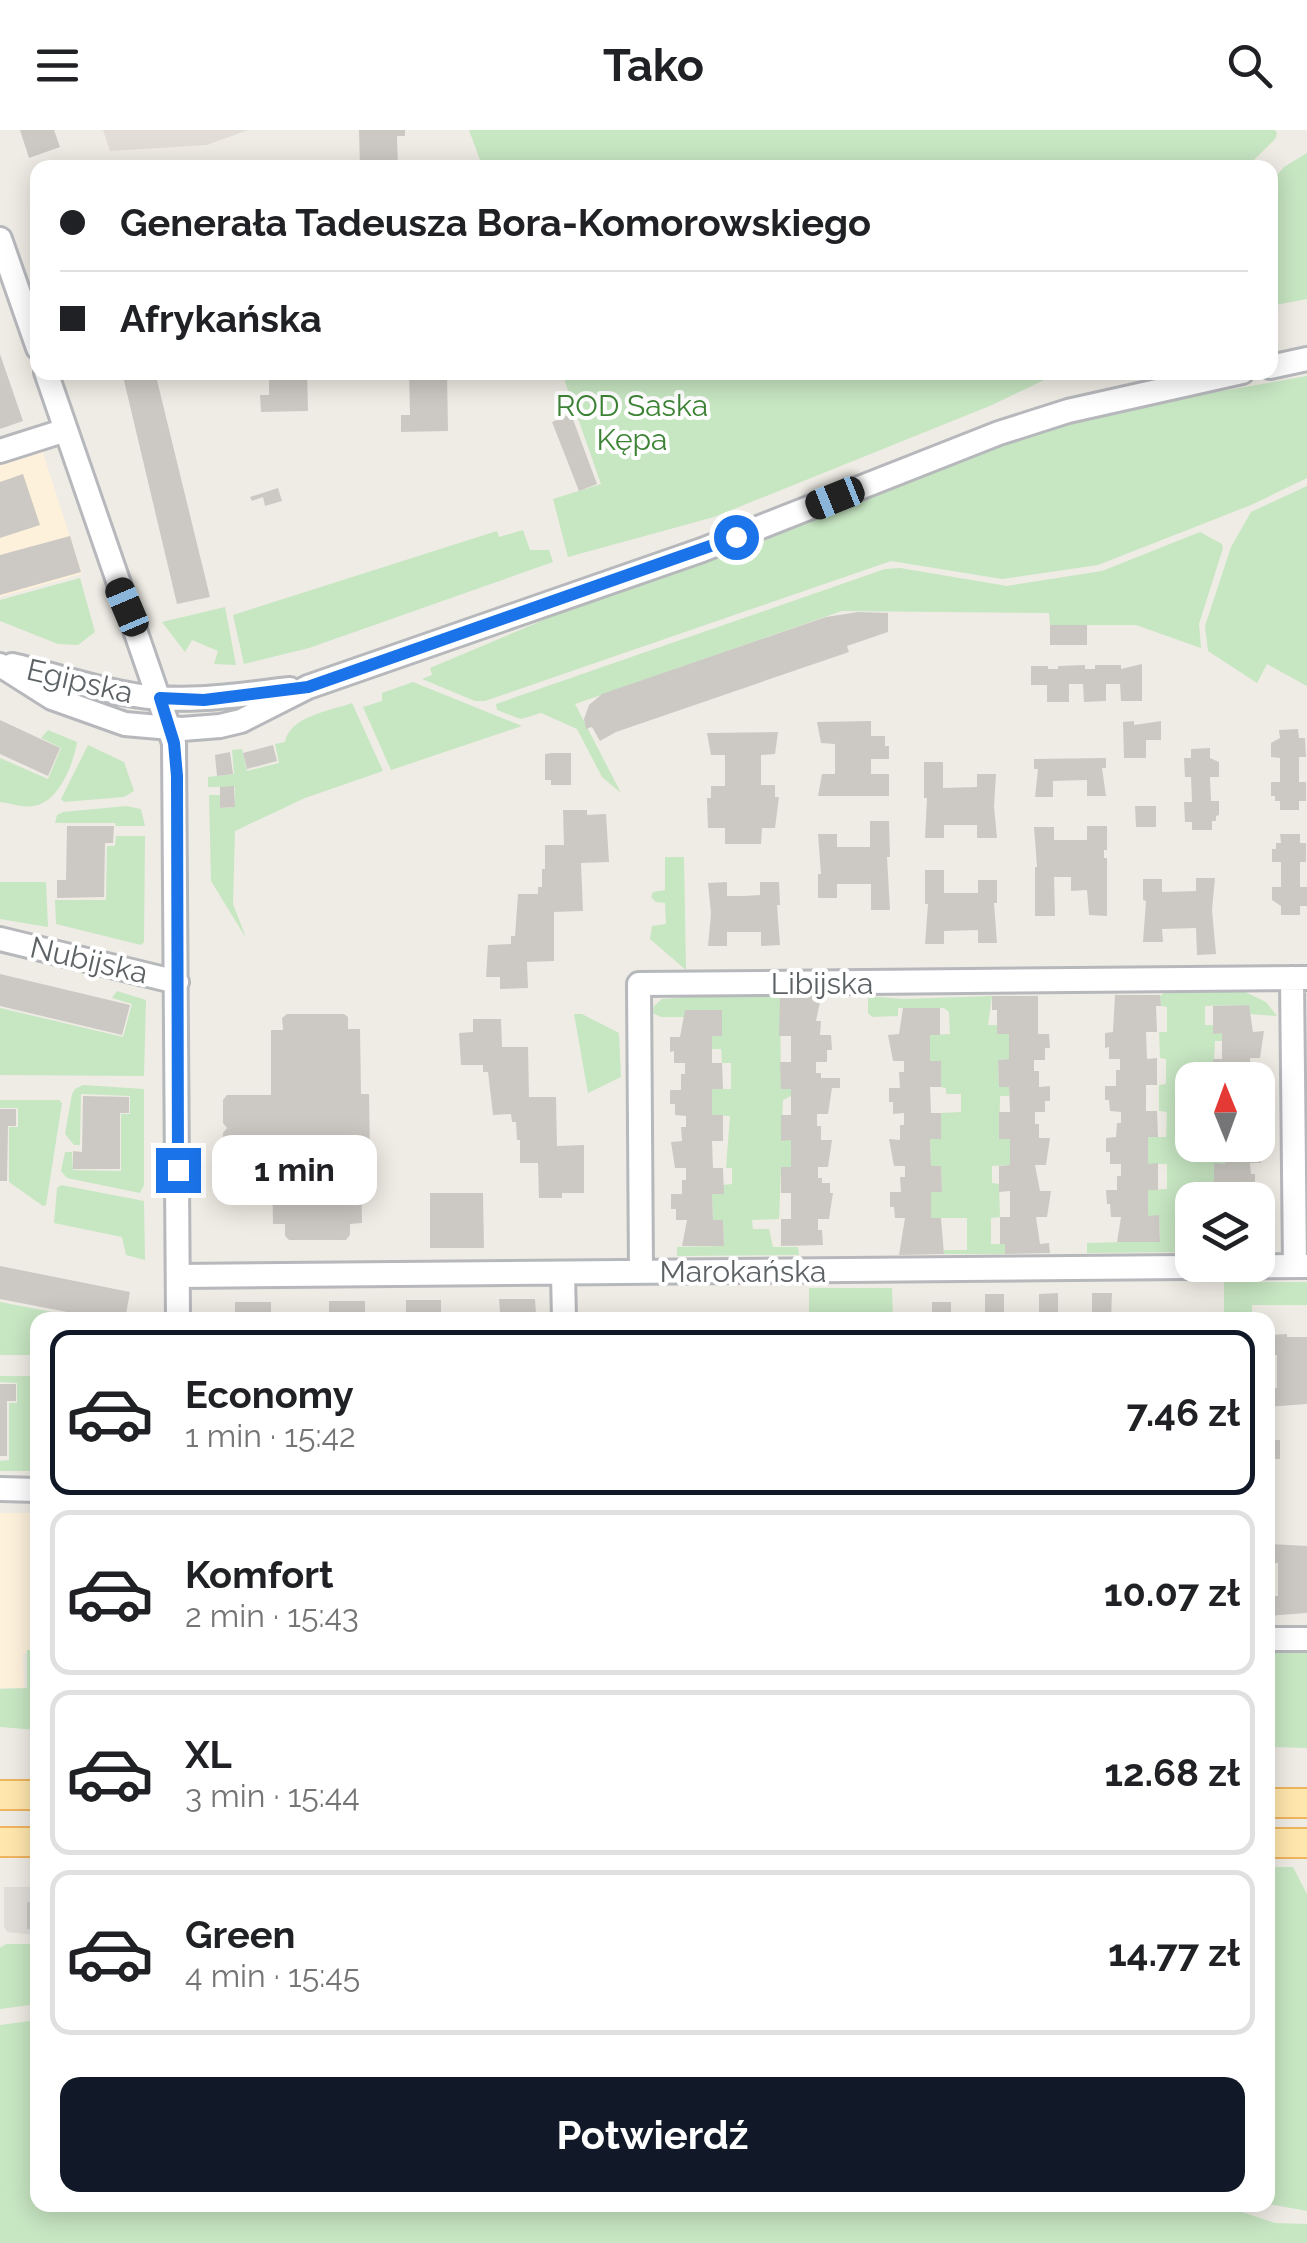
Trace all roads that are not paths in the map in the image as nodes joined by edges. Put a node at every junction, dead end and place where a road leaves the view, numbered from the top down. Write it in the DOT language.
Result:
graph roads {
  1 [pos="0,239"];
  2 [pos="30,325"];
  3 [pos="1307,359"];
  4 [pos="1278,364"];
  5 [pos="49,380"];
  6 [pos="1205,380"];
  7 [pos="66,430"];
  8 [pos="0,452"];
  9 [pos="0,664"];
  10 [pos="308,687"];
  11 [pos="160,698"];
  12 [pos="170,729"];
  13 [pos="0,939"];
  14 [pos="1299,978"];
  15 [pos="178,982"];
  16 [pos="1301,1266"];
  17 [pos="641,1271"];
  18 [pos="563,1273"];
  19 [pos="178,1276"];
  20 [pos="178,1312"];
  21 [pos="564,1312"];
  22 [pos="0,1489"];
  23 [pos="30,1490"];
  24 [pos="1275,1639"];
  25 [pos="1307,1639"];
  26 [pos="0,1796"];
  27 [pos="30,1796"];
  28 [pos="1275,1803"];
  29 [pos="1307,1803"];
  30 [pos="0,1842"];
  31 [pos="30,1842"];
  32 [pos="1275,1843"];
  33 [pos="1307,1843"];
  1 -- 2 [label="street"];
  3 -- 4 [label="street"];
  5 -- 7 [label="street"];
  6 -- 10 [label="street"];
  7 -- 8 [label="street"];
  7 -- 11 [label="street"];
  9 -- 11 [label="street, Egipska"];
  9 -- 12 [label="street, Egipska"];
  10 -- 11 [label="street, Egipska"];
  10 -- 12 [label="street, Egipska"];
  11 -- 12 [label="street"];
  12 -- 15 [label="street"];
  13 -- 15 [label="street, Nubijska"];
  14 -- 16 [label="street, Libijska"];
  14 -- 17 [label="street, Libijska"];
  15 -- 19 [label="street"];
  16 -- 17 [label="street, Marokańska"];
  17 -- 18 [label="street, Marokańska"];
  18 -- 19 [label="street, Marokańska"];
  18 -- 21 [label="street"];
  19 -- 20 [label="street"];
  22 -- 23 [label="street"];
  24 -- 25 [label="street"];
  26 -- 27 [label="main road"];
  28 -- 29 [label="main road"];
  30 -- 31 [label="main road"];
  32 -- 33 [label="main road"];
}
